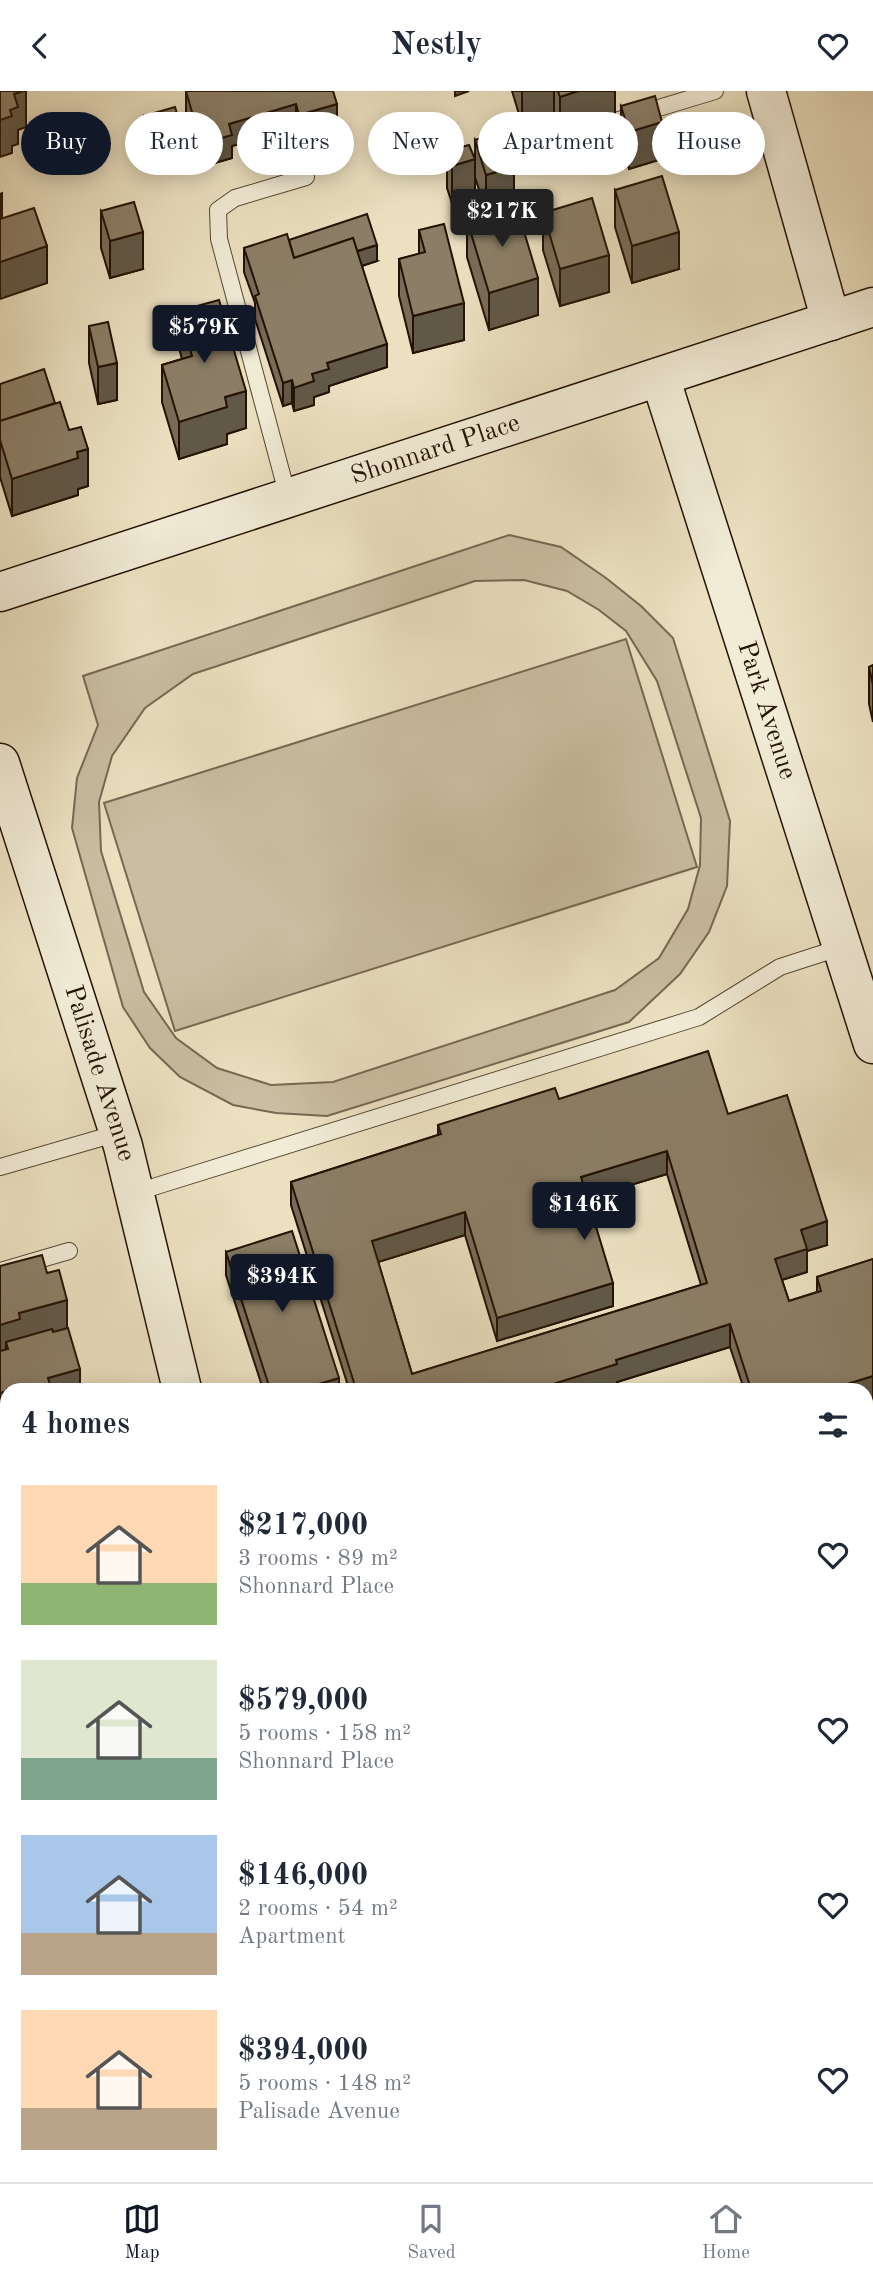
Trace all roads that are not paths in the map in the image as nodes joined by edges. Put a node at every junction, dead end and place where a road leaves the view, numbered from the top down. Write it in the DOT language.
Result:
graph roads {
  1 [pos="715,91"];
  2 [pos="766,91"];
  3 [pos="470,165"];
  4 [pos="306,177"];
  5 [pos="873,307"];
  6 [pos="831,320"];
  7 [pos="660,377"];
  8 [pos="288,498"];
  9 [pos="0,592"];
  10 [pos="0,763"];
  11 [pos="842,947"];
  12 [pos="873,1044"];
  13 [pos="118,1133"];
  14 [pos="0,1167"];
  15 [pos="134,1193"];
  16 [pos="69,1251"];
  17 [pos="0,1271"];
  18 [pos="181,1383"];
  1 -- 3 [label="lane"];
  2 -- 6 [label="street"];
  4 -- 8 [label="lane"];
  5 -- 6 [label="street, Shonnard Place"];
  6 -- 7 [label="street, Shonnard Place"];
  7 -- 8 [label="street, Shonnard Place"];
  7 -- 11 [label="street, Park Avenue"];
  8 -- 9 [label="street, Shonnard Place"];
  10 -- 13 [label="street, Palisade Avenue"];
  11 -- 12 [label="street, Park Avenue"];
  11 -- 15 [label="lane"];
  13 -- 14 [label="lane"];
  13 -- 15 [label="street, Palisade Avenue"];
  15 -- 18 [label="street, Palisade Avenue"];
  16 -- 17 [label="lane"];
}
